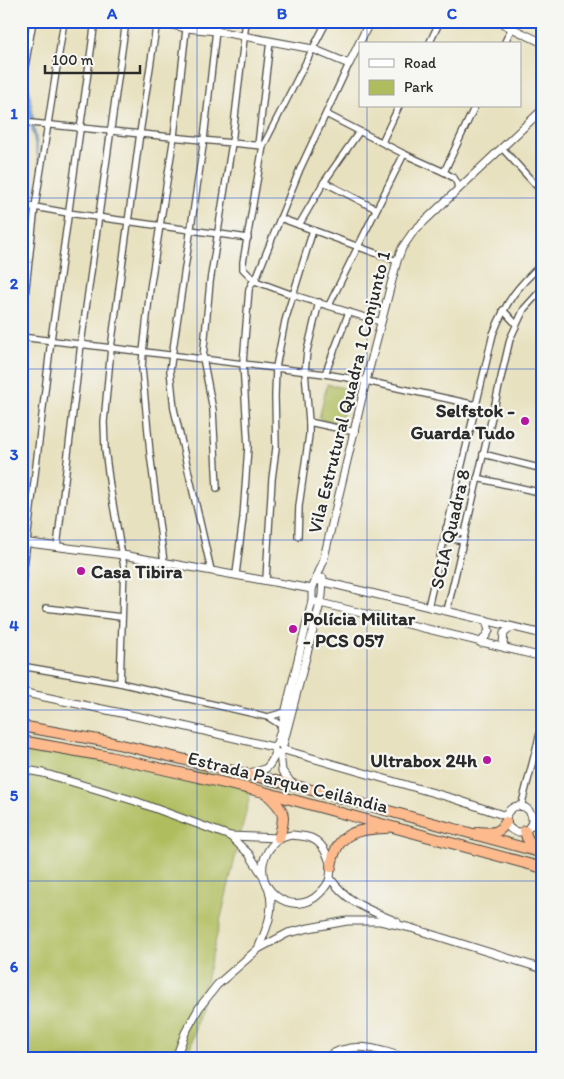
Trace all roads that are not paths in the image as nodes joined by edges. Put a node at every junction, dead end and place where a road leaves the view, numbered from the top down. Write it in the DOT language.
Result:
graph roads {
  1 [pos="32,21"];
  2 [pos="64,21"];
  3 [pos="95,21"];
  4 [pos="126,21"];
  5 [pos="156,21"];
  6 [pos="217,21"];
  7 [pos="246,21"];
  8 [pos="327,21"];
  9 [pos="370,21"];
  10 [pos="440,21"];
  11 [pos="497,21"];
  12 [pos="187,25"];
  13 [pos="513,25"];
  14 [pos="216,31"];
  15 [pos="244,36"];
  16 [pos="270,41"];
  17 [pos="360,42"];
  18 [pos="431,42"];
  19 [pos="505,42"];
  20 [pos="543,43"];
  21 [pos="359,44"];
  22 [pos="313,49"];
  23 [pos="349,64"];
  24 [pos="21,89"];
  25 [pos="398,108"];
  26 [pos="474,108"];
  27 [pos="543,109"];
  28 [pos="326,114"];
  29 [pos="21,122"];
  30 [pos="50,124"];
  31 [pos="81,128"];
  32 [pos="111,130"];
  33 [pos="359,132"];
  34 [pos="140,133"];
  35 [pos="174,136"];
  36 [pos="204,139"];
  37 [pos="382,142"];
  38 [pos="232,143"];
  39 [pos="261,146"];
  40 [pos="502,148"];
  41 [pos="404,154"];
  42 [pos="444,172"];
  43 [pos="324,182"];
  44 [pos="458,190"];
  45 [pos="543,193"];
  46 [pos="21,206"];
  47 [pos="36,206"];
  48 [pos="376,209"];
  49 [pos="68,213"];
  50 [pos="98,217"];
  51 [pos="280,218"];
  52 [pos="129,221"];
  53 [pos="298,225"];
  54 [pos="160,226"];
  55 [pos="313,230"];
  56 [pos="190,231"];
  57 [pos="218,235"];
  58 [pos="248,238"];
  59 [pos="357,246"];
  60 [pos="397,262"];
  61 [pos="543,263"];
  62 [pos="255,281"];
  63 [pos="543,288"];
  64 [pos="294,295"];
  65 [pos="319,302"];
  66 [pos="328,305"];
  67 [pos="503,310"];
  68 [pos="349,312"];
  69 [pos="381,322"];
  70 [pos="516,324"];
  71 [pos="21,331"];
  72 [pos="21,337"];
  73 [pos="51,340"];
  74 [pos="81,344"];
  75 [pos="111,348"];
  76 [pos="143,352"];
  77 [pos="171,355"];
  78 [pos="203,358"];
  79 [pos="243,363"];
  80 [pos="276,367"];
  81 [pos="305,371"];
  82 [pos="325,374"];
  83 [pos="366,381"];
  84 [pos="476,405"];
  85 [pos="309,422"];
  86 [pos="354,432"];
  87 [pos="484,454"];
  88 [pos="543,468"];
  89 [pos="477,478"];
  90 [pos="216,488"];
  91 [pos="543,493"];
  92 [pos="446,528"];
  93 [pos="464,533"];
  94 [pos="298,536"];
  95 [pos="444,537"];
  96 [pos="462,541"];
  97 [pos="24,543"];
  98 [pos="57,547"];
  99 [pos="123,555"];
  100 [pos="164,562"];
  101 [pos="210,570"];
  102 [pos="236,574"];
  103 [pos="266,580"];
  104 [pos="320,581"];
  105 [pos="312,589"];
  106 [pos="21,592"];
  107 [pos="315,602"];
  108 [pos="428,607"];
  109 [pos="46,608"];
  110 [pos="447,611"];
  111 [pos="121,617"];
  112 [pos="486,620"];
  113 [pos="512,627"];
  114 [pos="543,634"];
  115 [pos="481,643"];
  116 [pos="505,648"];
  117 [pos="543,657"];
  118 [pos="21,666"];
  119 [pos="120,683"];
  120 [pos="21,692"];
  121 [pos="285,712"];
  122 [pos="268,717"];
  123 [pos="543,722"];
  124 [pos="21,726"];
  125 [pos="282,726"];
  126 [pos="21,741"];
  127 [pos="279,749"];
  128 [pos="21,769"];
  129 [pos="244,774"];
  130 [pos="294,785"];
  131 [pos="264,792"];
  132 [pos="522,807"];
  133 [pos="506,819"];
  134 [pos="395,827"];
  135 [pos="528,827"];
  136 [pos="543,827"];
  137 [pos="461,830"];
  138 [pos="230,836"];
  139 [pos="279,838"];
  140 [pos="539,852"];
  141 [pos="330,867"];
  142 [pos="543,868"];
  143 [pos="262,874"];
  144 [pos="330,878"];
  145 [pos="269,890"];
  146 [pos="411,928"];
  147 [pos="258,950"];
  148 [pos="543,969"];
  149 [pos="176,1058"];
  150 [pos="325,1058"];
  151 [pos="405,1058"];
  1 -- 24 [label="street"];
  2 -- 30 [label="street"];
  3 -- 31 [label="street"];
  4 -- 32 [label="street"];
  5 -- 12 [label="street"];
  5 -- 34 [label="street"];
  6 -- 14 [label="street"];
  7 -- 15 [label="street"];
  8 -- 22 [label="street"];
  9 -- 17 [label="street"];
  10 -- 18 [label="street"];
  11 -- 13 [label="street"];
  12 -- 14 [label="street"];
  12 -- 35 [label="street"];
  13 -- 19 [label="street"];
  13 -- 20 [label="street"];
  14 -- 15 [label="street"];
  14 -- 36 [label="street"];
  15 -- 16 [label="street"];
  15 -- 38 [label="street"];
  16 -- 22 [label="street"];
  16 -- 39 [label="street"];
  21 -- 23 [label="street"];
  22 -- 23 [label="street"];
  22 -- 39 [label="street"];
  23 -- 28 [label="street"];
  25 -- 37 [label="street"];
  26 -- 42 [label="street"];
  27 -- 40 [label="street, Vila Estrutural Quadra 1 Conjunto 1"];
  28 -- 33 [label="street"];
  28 -- 51 [label="street"];
  29 -- 30 [label="street"];
  30 -- 31 [label="street"];
  30 -- 47 [label="street"];
  31 -- 32 [label="street"];
  31 -- 49 [label="street"];
  32 -- 34 [label="street"];
  32 -- 50 [label="street"];
  33 -- 37 [label="street"];
  33 -- 43 [label="street"];
  34 -- 35 [label="street"];
  34 -- 52 [label="street"];
  35 -- 36 [label="street"];
  35 -- 54 [label="street"];
  36 -- 38 [label="street"];
  36 -- 56 [label="street"];
  37 -- 41 [label="street"];
  38 -- 39 [label="street"];
  38 -- 57 [label="street"];
  39 -- 58 [label="street"];
  40 -- 44 [label="street, Vila Estrutural Quadra 1 Conjunto 1"];
  40 -- 45 [label="street"];
  41 -- 42 [label="street"];
  41 -- 48 [label="street"];
  42 -- 44 [label="street"];
  43 -- 48 [label="street"];
  43 -- 53 [label="street"];
  44 -- 60 [label="street, Vila Estrutural Quadra 1 Conjunto 1"];
  46 -- 47 [label="street"];
  47 -- 49 [label="street"];
  47 -- 71 [label="street"];
  48 -- 59 [label="street"];
  49 -- 50 [label="street"];
  49 -- 73 [label="street"];
  50 -- 52 [label="street"];
  50 -- 74 [label="street"];
  51 -- 53 [label="street"];
  51 -- 62 [label="street"];
  52 -- 54 [label="street"];
  52 -- 75 [label="street"];
  53 -- 55 [label="street"];
  54 -- 56 [label="street"];
  54 -- 76 [label="street"];
  55 -- 59 [label="street"];
  55 -- 64 [label="street"];
  56 -- 57 [label="street"];
  56 -- 77 [label="street"];
  57 -- 58 [label="street"];
  57 -- 78 [label="street"];
  58 -- 62 [label="street"];
  59 -- 60 [label="street"];
  59 -- 66 [label="street"];
  60 -- 69 [label="street, Vila Estrutural Quadra 1 Conjunto 1"];
  61 -- 67 [label="street"];
  62 -- 64 [label="street"];
  62 -- 79 [label="street"];
  63 -- 70 [label="street, SCIA Quadra 8"];
  64 -- 65 [label="street"];
  64 -- 80 [label="street"];
  65 -- 66 [label="street"];
  65 -- 81 [label="street"];
  66 -- 68 [label="street"];
  67 -- 70 [label="street"];
  67 -- 84 [label="street"];
  68 -- 69 [label="street"];
  68 -- 82 [label="street"];
  69 -- 83 [label="street, Vila Estrutural Quadra 1 Conjunto 1"];
  70 -- 87 [label="street, SCIA Quadra 8"];
  72 -- 73 [label="street"];
  73 -- 74 [label="street"];
  73 -- 97 [label="street"];
  74 -- 75 [label="street"];
  74 -- 98 [label="street"];
  75 -- 76 [label="street"];
  75 -- 99 [label="street"];
  76 -- 77 [label="street"];
  76 -- 100 [label="street"];
  77 -- 78 [label="street"];
  77 -- 101 [label="street"];
  78 -- 79 [label="street"];
  78 -- 90 [label="street"];
  79 -- 80 [label="street"];
  79 -- 102 [label="street"];
  80 -- 81 [label="street"];
  80 -- 103 [label="street"];
  81 -- 82 [label="street"];
  81 -- 85 [label="street"];
  82 -- 83 [label="street"];
  83 -- 84 [label="street"];
  83 -- 86 [label="street, Vila Estrutural Quadra 1 Conjunto 1"];
  84 -- 92 [label="street"];
  85 -- 86 [label="street"];
  85 -- 94 [label="street"];
  86 -- 104 [label="street, Vila Estrutural Quadra 1 Conjunto 1"];
  87 -- 88 [label="street"];
  87 -- 89 [label="street, SCIA Quadra 8"];
  89 -- 91 [label="street"];
  89 -- 93 [label="street, SCIA Quadra 8"];
  92 -- 93 [label="street"];
  92 -- 95 [label="street"];
  93 -- 96 [label="street, SCIA Quadra 8"];
  95 -- 96 [label="street"];
  95 -- 108 [label="street"];
  96 -- 110 [label="street, SCIA Quadra 8"];
  97 -- 98 [label="street"];
  97 -- 106 [label="street"];
  98 -- 99 [label="street"];
  99 -- 100 [label="street"];
  99 -- 111 [label="street"];
  100 -- 101 [label="street"];
  101 -- 102 [label="street"];
  102 -- 103 [label="street"];
  103 -- 105 [label="street"];
  104 -- 105 [label="street"];
  104 -- 107 [label="street"];
  104 -- 108 [label="street"];
  105 -- 107 [label="street"];
  107 -- 115 [label="street"];
  107 -- 121 [label="street"];
  107 -- 127 [label="street"];
  108 -- 110 [label="street"];
  109 -- 111 [label="street"];
  110 -- 112 [label="street"];
  111 -- 119 [label="street"];
  112 -- 113 [label="street"];
  112 -- 115 [label="street"];
  113 -- 114 [label="street"];
  113 -- 116 [label="street"];
  115 -- 116 [label="street"];
  116 -- 117 [label="street"];
  118 -- 119 [label="street"];
  119 -- 122 [label="street"];
  120 -- 127 [label="street"];
  121 -- 122 [label="street"];
  121 -- 125 [label="street"];
  122 -- 125 [label="street"];
  123 -- 132 [label="street"];
  124 -- 129 [label="highway, Estrada Parque Ceilândia"];
  125 -- 127 [label="street"];
  126 -- 131 [label="highway, Estrada Parque Ceilândia"];
  127 -- 129 [label="street"];
  127 -- 130 [label="street"];
  127 -- 133 [label="street"];
  128 -- 138 [label="street"];
  129 -- 130 [label="highway, Estrada Parque Ceilândia"];
  130 -- 137 [label="highway, Estrada Parque Ceilândia"];
  131 -- 134 [label="highway, Estrada Parque Ceilândia"];
  131 -- 139 [label="highway"];
  132 -- 133 [label="street"];
  132 -- 135 [label="street"];
  133 -- 135 [label="street"];
  133 -- 137 [label="highway"];
  134 -- 141 [label="highway"];
  134 -- 142 [label="highway, Estrada Parque Ceilândia"];
  135 -- 136 [label="street"];
  135 -- 140 [label="highway"];
  137 -- 140 [label="highway, Estrada Parque Ceilândia"];
  138 -- 139 [label="street"];
  138 -- 143 [label="street"];
  139 -- 141 [label="street"];
  139 -- 143 [label="street"];
  141 -- 144 [label="street"];
  143 -- 145 [label="street"];
  144 -- 145 [label="street"];
  144 -- 146 [label="street"];
  145 -- 147 [label="street"];
  146 -- 147 [label="street"];
  146 -- 148 [label="street"];
  147 -- 149 [label="street"];
  150 -- 151 [label="street"];
}
